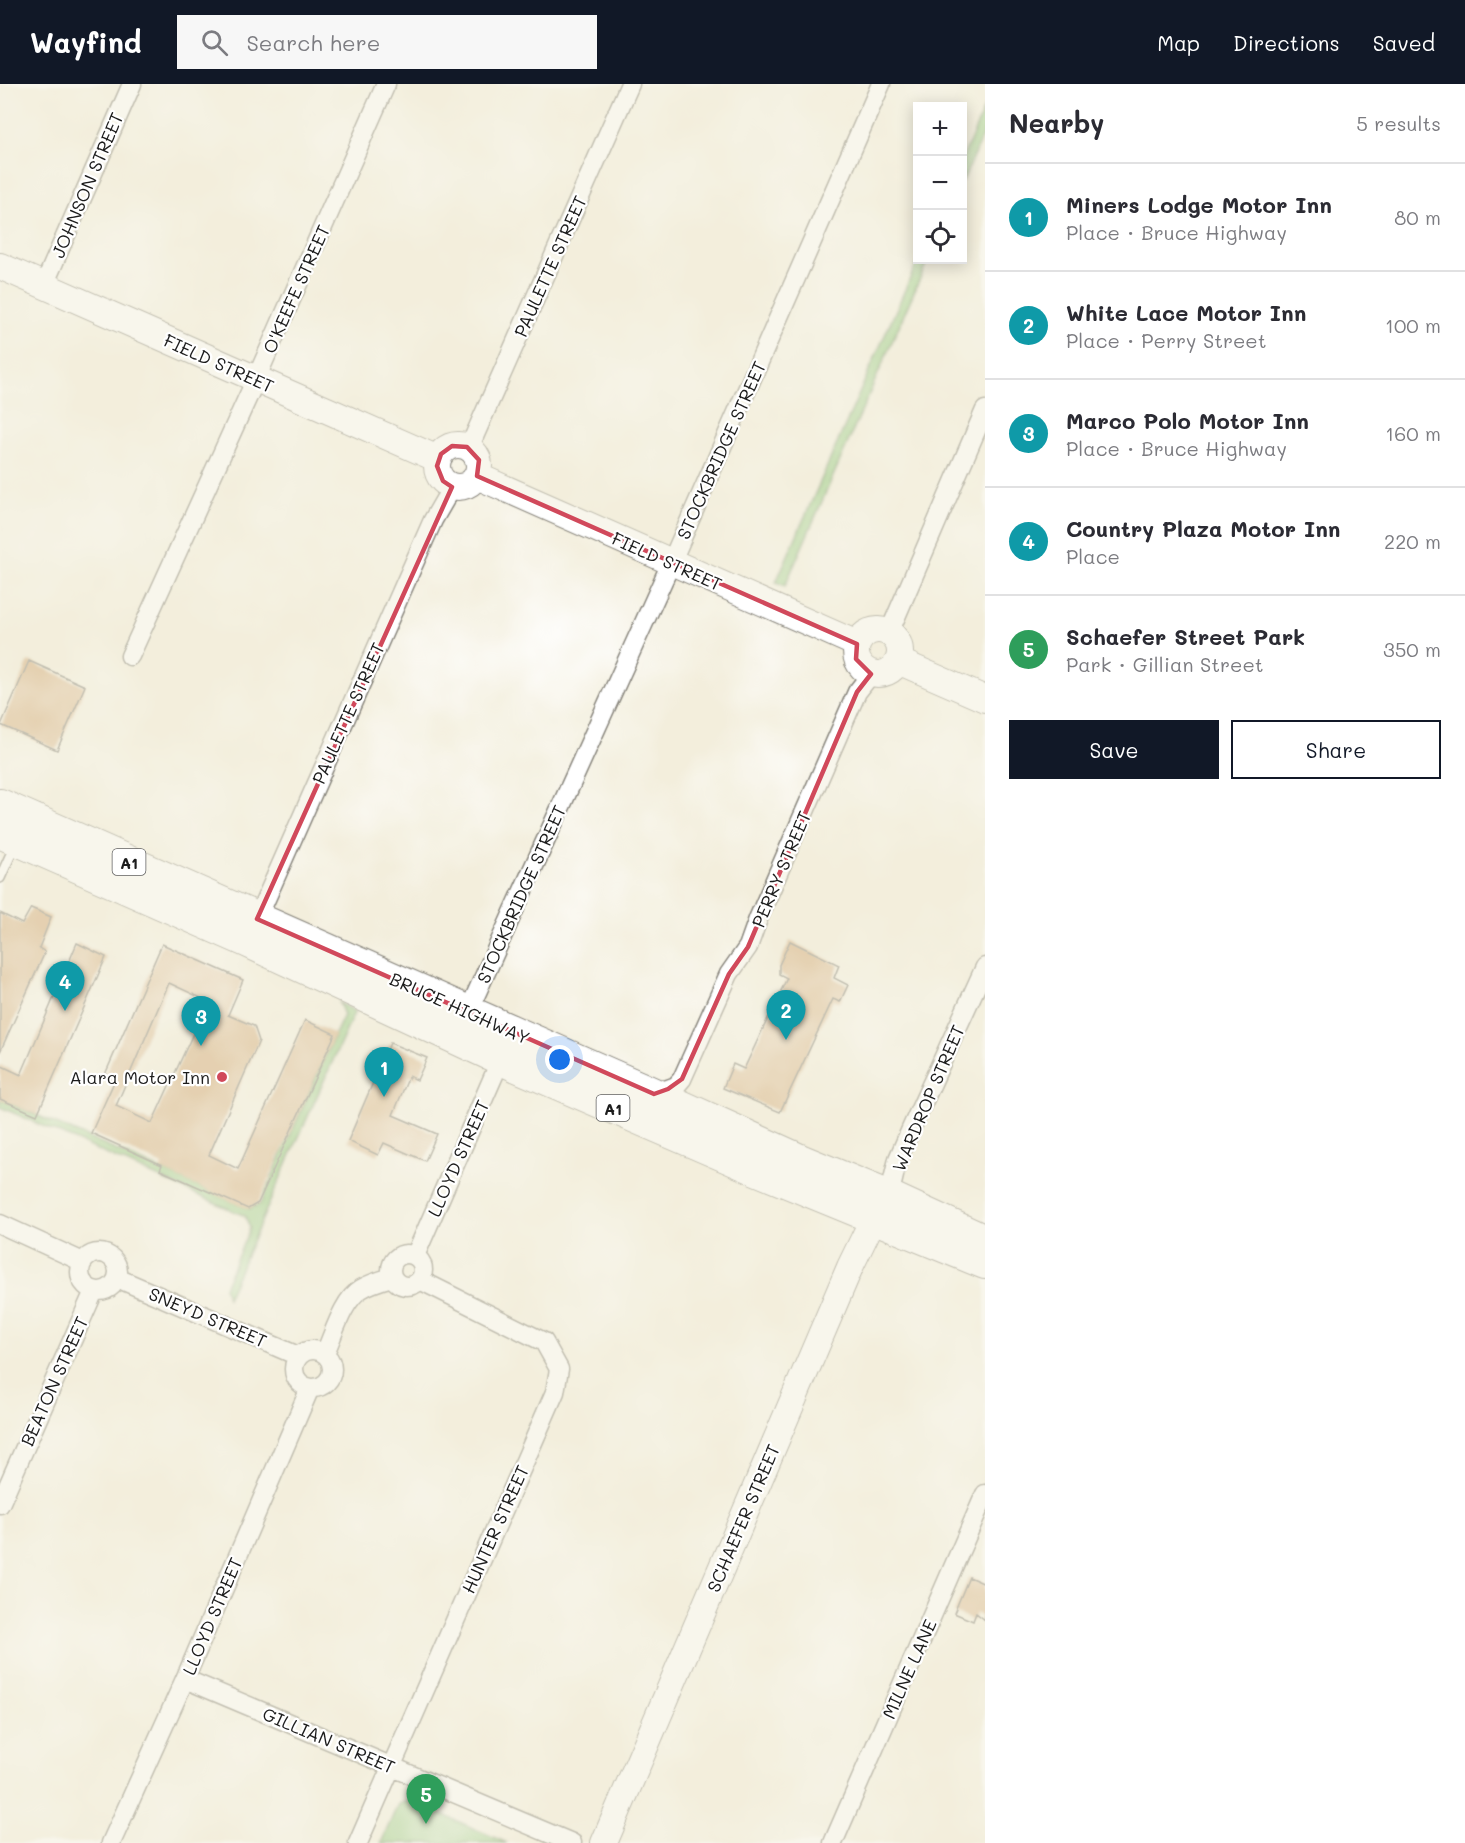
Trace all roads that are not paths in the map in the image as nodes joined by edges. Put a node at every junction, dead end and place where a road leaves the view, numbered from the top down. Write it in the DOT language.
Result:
graph roads {
  1 [pos="132,84"];
  2 [pos="386,84"];
  3 [pos="630,84"];
  4 [pos="880,84"];
  5 [pos="0,266"];
  6 [pos="44,285"];
  7 [pos="256,379"];
  8 [pos="985,410"];
  9 [pos="469,448"];
  10 [pos="438,459"];
  11 [pos="477,476"];
  12 [pos="452,487"];
  13 [pos="671,563"];
  14 [pos="889,633"];
  15 [pos="857,644"];
  16 [pos="130,656"];
  17 [pos="898,661"];
  18 [pos="871,674"];
  19 [pos="985,699"];
  20 [pos="0,805"];
  21 [pos="8,836"];
  22 [pos="0,878"];
  23 [pos="252,930"];
  24 [pos="985,967"];
  25 [pos="468,1012"];
  26 [pos="501,1059"];
  27 [pos="689,1063"];
  28 [pos="654,1094"];
  29 [pos="697,1113"];
  30 [pos="879,1206"];
  31 [pos="0,1224"];
  32 [pos="985,1240"];
  33 [pos="415,1256"];
  34 [pos="83,1262"];
  35 [pos="985,1263"];
  36 [pos="392,1277"];
  37 [pos="117,1278"];
  38 [pos="420,1280"];
  39 [pos="94,1291"];
  40 [pos="325,1353"];
  41 [pos="298,1356"];
  42 [pos="309,1388"];
  43 [pos="985,1494"];
  44 [pos="0,1504"];
  45 [pos="185,1679"];
  46 [pos="391,1766"];
  47 [pos="111,1843"];
  48 [pos="358,1843"];
  49 [pos="572,1843"];
  50 [pos="594,1843"];
  51 [pos="603,1843"];
  52 [pos="833,1843"];
  1 -- 6 [label="street, JOHNSON STREET"];
  2 -- 7 [label="street, O'KEEFE STREET"];
  3 -- 9 [label="street, PAULETTE STREET"];
  4 -- 13 [label="street, STOCKBRIDGE STREET"];
  5 -- 6 [label="street, FIELD STREET"];
  6 -- 7 [label="street, FIELD STREET"];
  7 -- 10 [label="street, FIELD STREET"];
  7 -- 16 [label="street, O'KEEFE STREET"];
  8 -- 14 [label="street"];
  9 -- 10 [label="street"];
  9 -- 11 [label="street"];
  10 -- 12 [label="street"];
  11 -- 12 [label="street"];
  11 -- 13 [label="street, FIELD STREET"];
  12 -- 23 [label="street, PAULETTE STREET"];
  13 -- 15 [label="street, FIELD STREET"];
  13 -- 25 [label="street, STOCKBRIDGE STREET"];
  14 -- 15 [label="street"];
  14 -- 17 [label="street"];
  15 -- 18 [label="street"];
  17 -- 18 [label="street"];
  17 -- 19 [label="street"];
  18 -- 27 [label="street, PERRY STREET"];
  20 -- 23 [label="highway, BRUCE HIGHWAY / A1"];
  21 -- 22 [label="lane"];
  21 -- 23 [label="highway, BRUCE HIGHWAY / A1"];
  23 -- 25 [label="highway, BRUCE HIGHWAY / A1"];
  23 -- 26 [label="highway, BRUCE HIGHWAY / A1"];
  24 -- 30 [label="street, WARDROP STREET"];
  25 -- 28 [label="highway, BRUCE HIGHWAY / A1"];
  26 -- 30 [label="highway, BRUCE HIGHWAY / A1"];
  26 -- 33 [label="street, LLOYD STREET"];
  27 -- 28 [label="street, PERRY STREET"];
  27 -- 29 [label="street, PERRY STREET"];
  28 -- 29 [label="highway, BRUCE HIGHWAY / A1"];
  29 -- 30 [label="highway, BRUCE HIGHWAY / A1"];
  30 -- 32 [label="highway, BRUCE HIGHWAY / A1"];
  30 -- 35 [label="highway, BRUCE HIGHWAY / A1"];
  30 -- 51 [label="street, SCHAEFER STREET"];
  31 -- 34 [label="street"];
  33 -- 36 [label="street"];
  33 -- 38 [label="street"];
  34 -- 37 [label="street"];
  34 -- 39 [label="street"];
  36 -- 38 [label="street"];
  36 -- 40 [label="street"];
  37 -- 39 [label="street"];
  37 -- 41 [label="street, SNEYD STREET"];
  38 -- 46 [label="street, HUNTER STREET"];
  39 -- 44 [label="street, BEATON STREET"];
  40 -- 41 [label="street"];
  40 -- 42 [label="street"];
  41 -- 42 [label="street"];
  42 -- 45 [label="street, LLOYD STREET"];
  43 -- 52 [label="street, MILNE LANE"];
  45 -- 46 [label="street, GILLIAN STREET"];
  45 -- 47 [label="street, LLOYD STREET"];
  46 -- 48 [label="street, HUNTER STREET"];
  46 -- 49 [label="street, GILLIAN STREET"];
  50 -- 51 [label="street, SCHAEFER STREET"];
}
